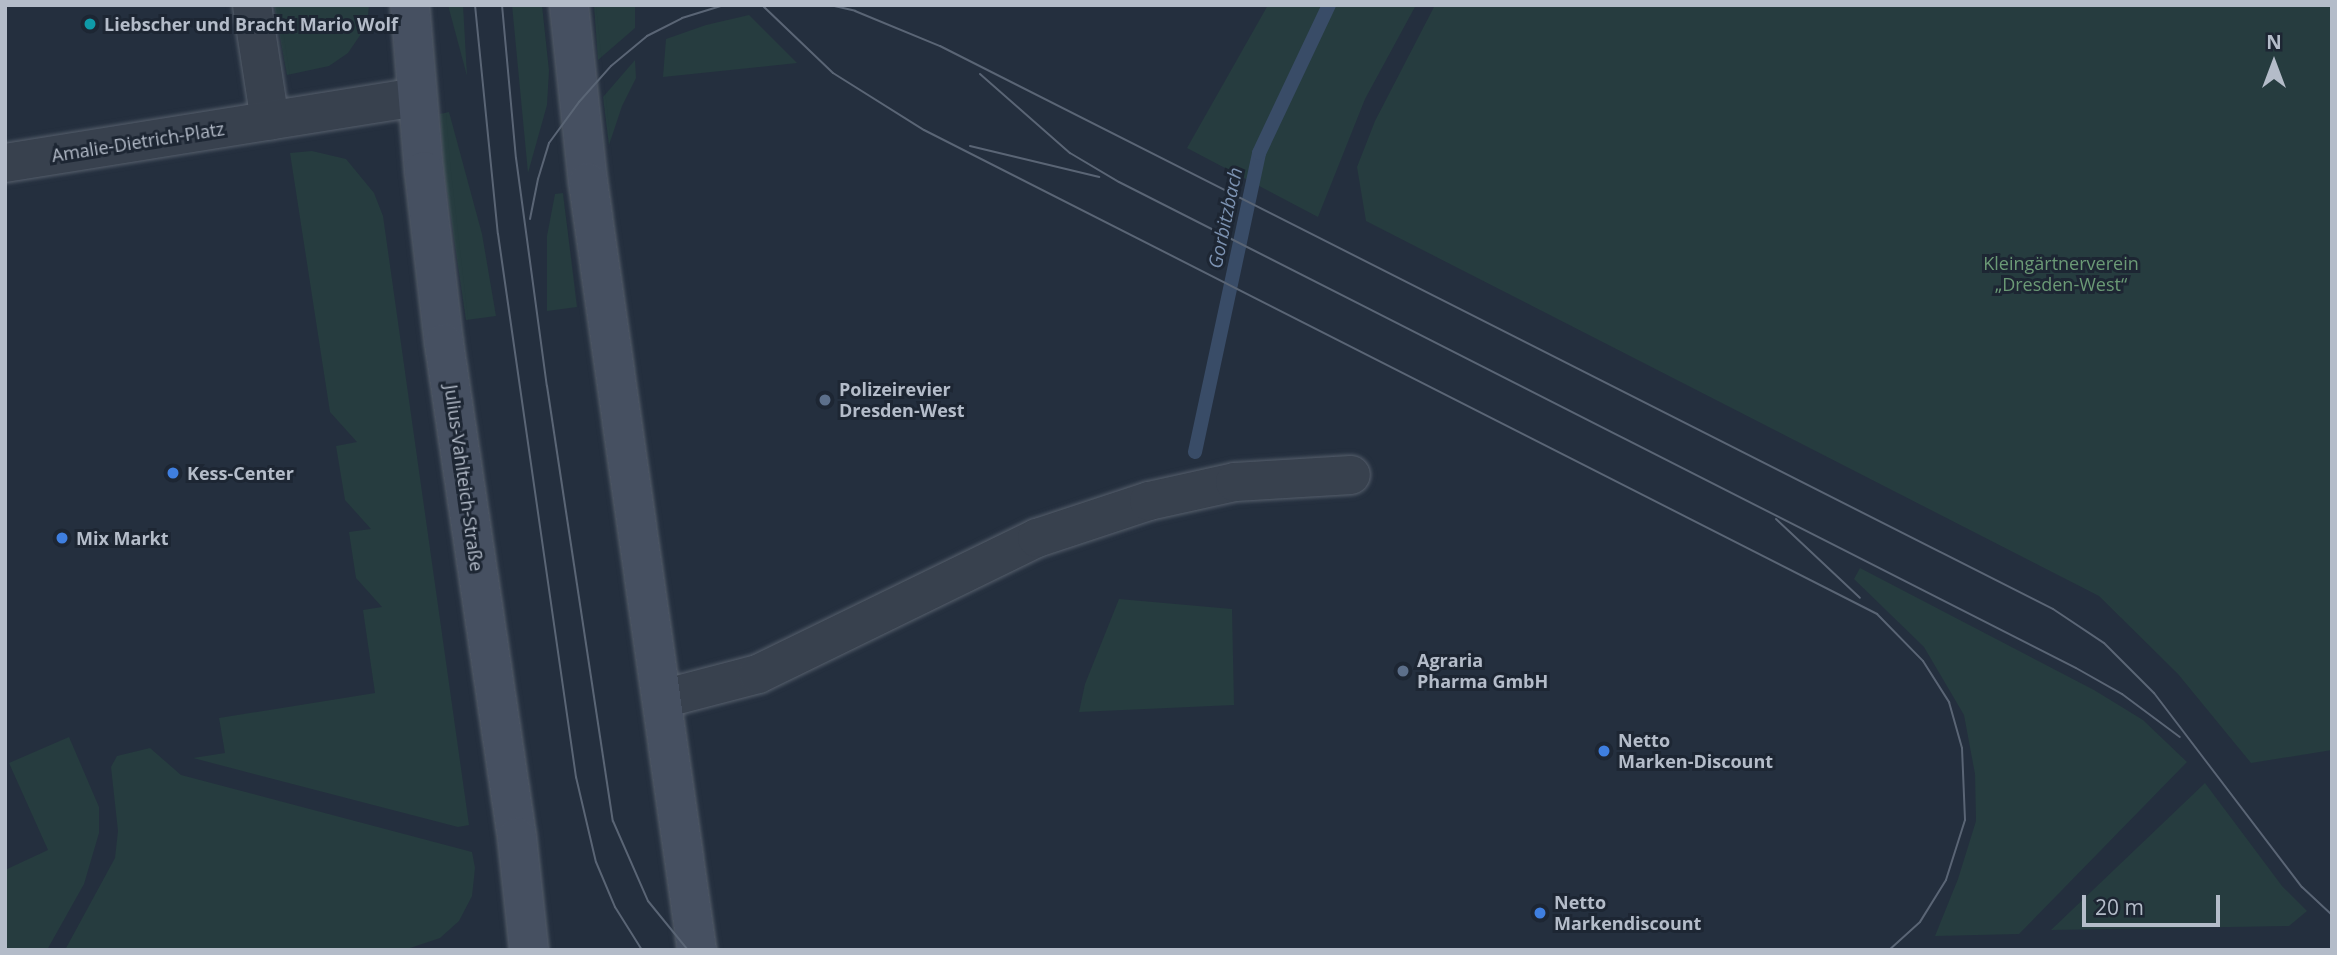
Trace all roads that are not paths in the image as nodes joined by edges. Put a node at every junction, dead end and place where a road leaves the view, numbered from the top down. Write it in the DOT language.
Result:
graph roads {
  1 [pos="252,5"];
  2 [pos="410,5"];
  3 [pos="569,5"];
  4 [pos="417,97"];
  5 [pos="270,121"];
  6 [pos="5,163"];
  7 [pos="1351,475"];
  8 [pos="662,699"];
  9 [pos="529,950"];
  10 [pos="697,950"];
  1 -- 5 [label="street"];
  2 -- 4 [label="main road, Julius-Vahlteich-Straße"];
  3 -- 8 [label="main road"];
  4 -- 5 [label="street, Amalie-Dietrich-Platz"];
  4 -- 9 [label="main road, Julius-Vahlteich-Straße"];
  5 -- 6 [label="street, Amalie-Dietrich-Platz"];
  7 -- 8 [label="street"];
  8 -- 10 [label="main road"];
}
